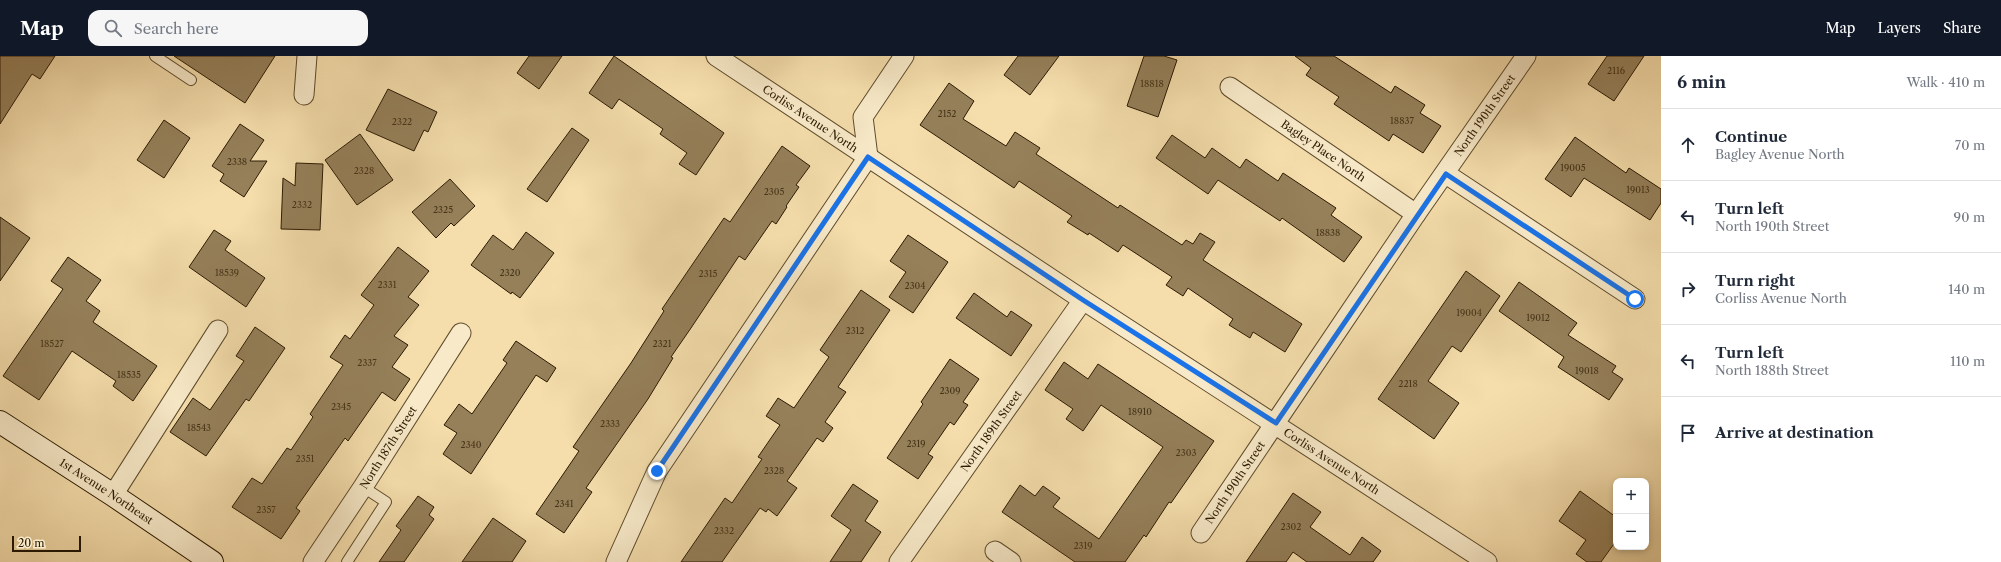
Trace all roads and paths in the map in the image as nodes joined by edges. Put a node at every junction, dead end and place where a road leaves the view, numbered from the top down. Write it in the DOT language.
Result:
graph roads {
  1 [pos="155,56"];
  2 [pos="307,56"];
  3 [pos="716,56"];
  4 [pos="904,56"];
  5 [pos="1526,56"];
  6 [pos="191,80"];
  7 [pos="1230,87"];
  8 [pos="304,95"];
  9 [pos="868,157"];
  10 [pos="1446,174"];
  11 [pos="1416,214"];
  12 [pos="1635,299"];
  13 [pos="1083,300"];
  14 [pos="218,330"];
  15 [pos="462,333"];
  16 [pos="1276,423"];
  17 [pos="1,425"];
  18 [pos="363,487"];
  19 [pos="113,495"];
  20 [pos="1201,533"];
  21 [pos="995,551"];
  22 [pos="212,562"];
  23 [pos="313,562"];
  24 [pos="347,562"];
  25 [pos="616,562"];
  26 [pos="899,562"];
  27 [pos="1012,562"];
  28 [pos="1487,562"];
  1 -- 6 [label="lane"];
  2 -- 8 [label="street"];
  3 -- 9 [label="street, Corliss Avenue North"];
  4 -- 9 [label="street"];
  5 -- 10 [label="street, North 190th Street"];
  7 -- 11 [label="street, Bagley Place North"];
  9 -- 13 [label="street, Corliss Avenue North"];
  9 -- 25 [label="street"];
  10 -- 11 [label="street, North 190th Street"];
  10 -- 12 [label="street"];
  11 -- 16 [label="street, North 190th Street"];
  13 -- 16 [label="street, Corliss Avenue North"];
  13 -- 26 [label="street, North 189th Street"];
  14 -- 19 [label="street"];
  15 -- 18 [label="street, North 187th Street"];
  16 -- 20 [label="street, North 190th Street"];
  16 -- 28 [label="street, Corliss Avenue North"];
  17 -- 19 [label="street, 1st Avenue Northeast"];
  18 -- 23 [label="street, North 187th Street"];
  18 -- 24 [label="lane"];
  19 -- 22 [label="street, 1st Avenue Northeast"];
  21 -- 27 [label="street"];
}
